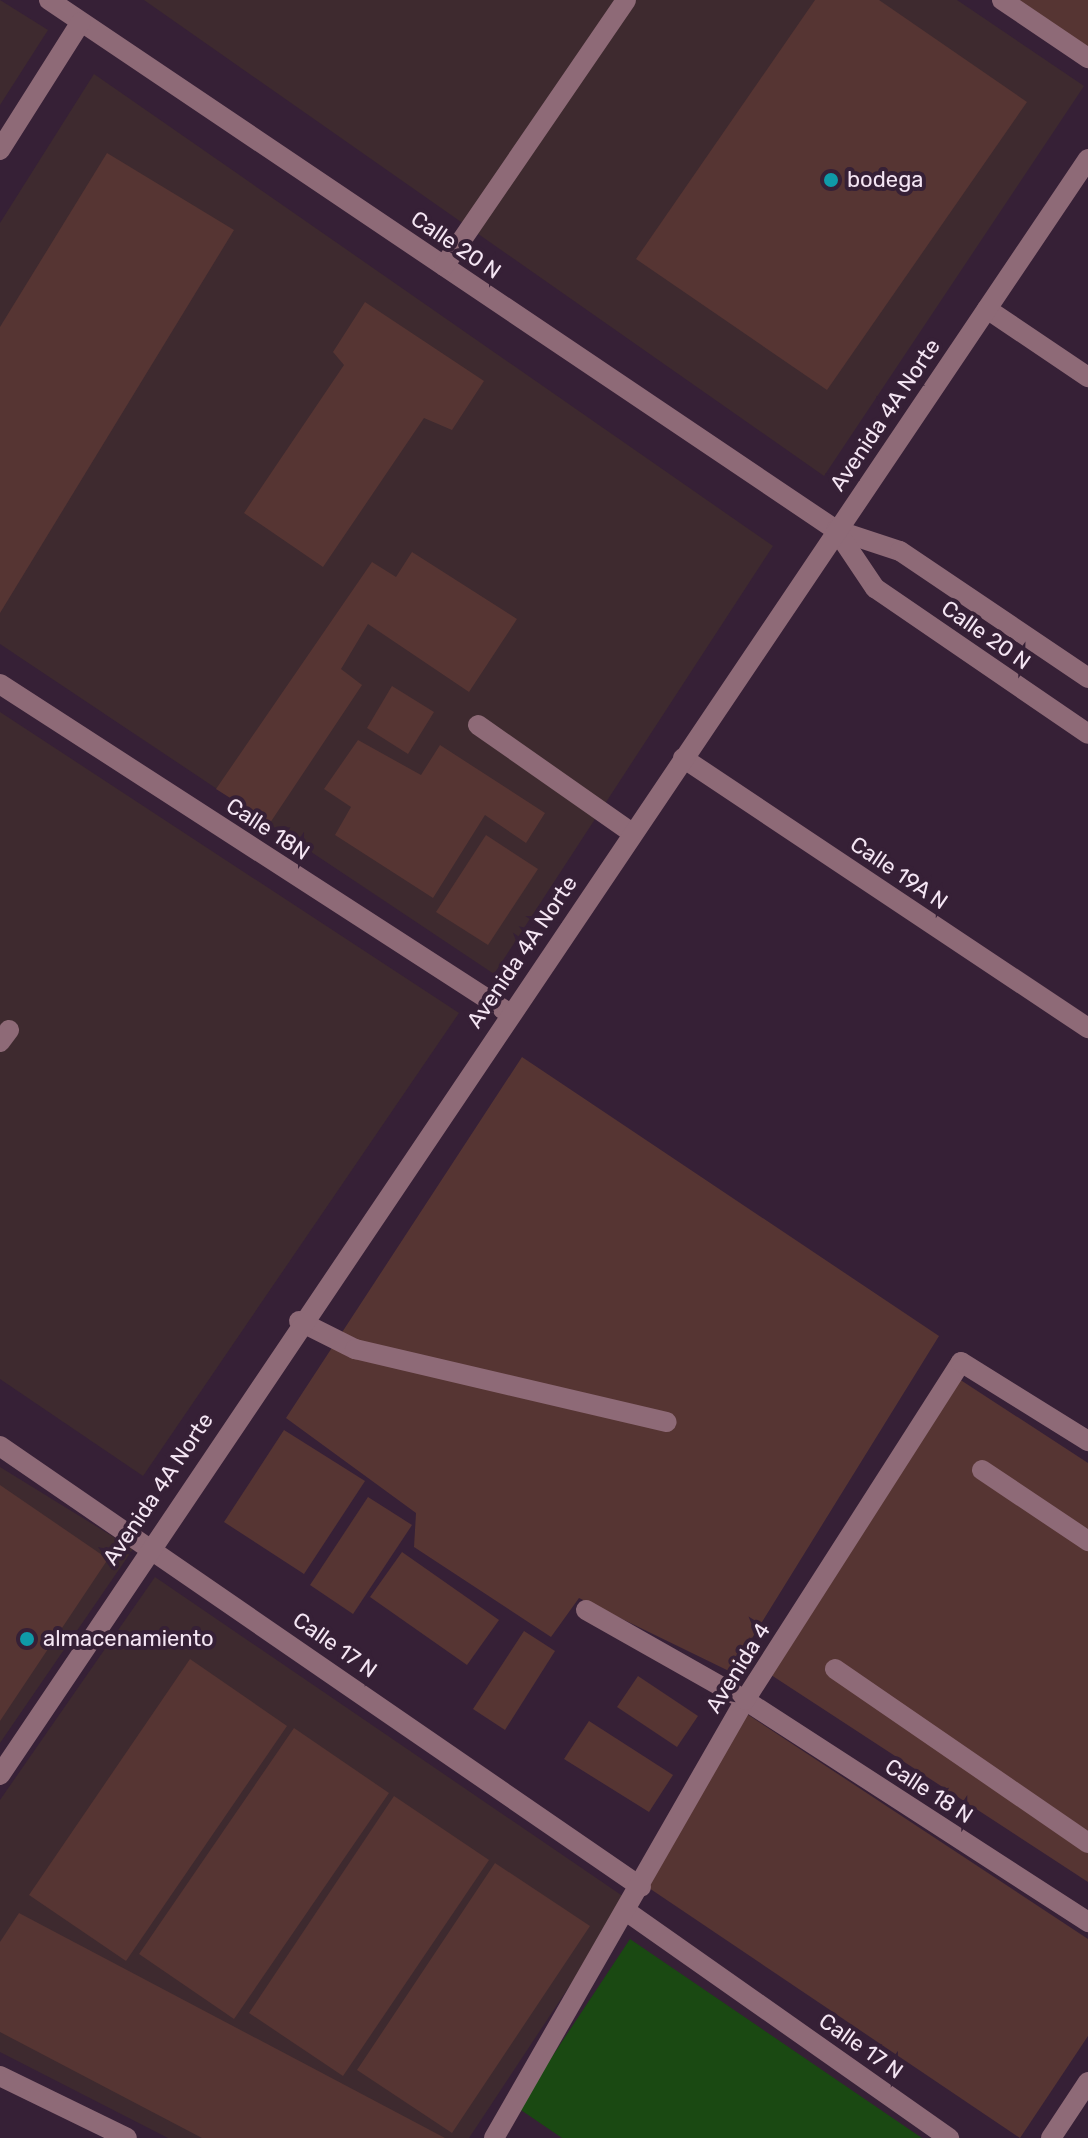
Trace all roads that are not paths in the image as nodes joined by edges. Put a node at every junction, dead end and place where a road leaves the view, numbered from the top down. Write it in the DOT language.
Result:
graph roads {
  1 [pos="49,0"];
  2 [pos="626,0"];
  3 [pos="1002,0"];
  4 [pos="81,22"];
  5 [pos="1088,58"];
  6 [pos="0,150"];
  7 [pos="1088,159"];
  8 [pos="444,266"];
  9 [pos="987,309"];
  10 [pos="1088,377"];
  11 [pos="836,530"];
  12 [pos="1088,678"];
  13 [pos="0,684"];
  14 [pos="478,725"];
  15 [pos="1088,734"];
  16 [pos="683,758"];
  17 [pos="632,833"];
  18 [pos="509,1013"];
  19 [pos="1088,1028"];
  20 [pos="299,1321"];
  21 [pos="667,1422"];
  22 [pos="1088,1441"];
  23 [pos="0,1446"];
  24 [pos="982,1470"];
  25 [pos="1088,1541"];
  26 [pos="148,1546"];
  27 [pos="586,1610"];
  28 [pos="835,1669"];
  29 [pos="745,1700"];
  30 [pos="0,1775"];
  31 [pos="1088,1843"];
  32 [pos="641,1887"];
  33 [pos="626,1911"];
  34 [pos="1088,1922"];
  35 [pos="0,2076"];
  36 [pos="1088,2082"];
  37 [pos="502,2135"];
  38 [pos="127,2138"];
  39 [pos="949,2138"];
  40 [pos="1051,2138"];
  1 -- 4 [label="street, Calle 20 N"];
  2 -- 8 [label="street"];
  3 -- 5 [label="street"];
  4 -- 6 [label="street"];
  4 -- 8 [label="street, Calle 20 N"];
  7 -- 9 [label="street, Avenida 4A Norte"];
  8 -- 11 [label="street, Calle 20 N"];
  9 -- 10 [label="street"];
  9 -- 11 [label="street, Avenida 4A Norte"];
  11 -- 12 [label="street, Calle 20 N"];
  11 -- 15 [label="street, Calle 20 N"];
  11 -- 16 [label="street, Avenida 4A Norte"];
  13 -- 18 [label="street, Calle 18N"];
  14 -- 17 [label="street"];
  16 -- 17 [label="street, Avenida 4A Norte"];
  16 -- 19 [label="street, Calle 19A N"];
  17 -- 18 [label="street, Avenida 4A Norte"];
  18 -- 20 [label="street, Avenida 4A Norte"];
  20 -- 21 [label="street"];
  20 -- 26 [label="street, Avenida 4A Norte"];
  22 -- 29 [label="street, Avenida 4"];
  23 -- 26 [label="street, Calle 17 N"];
  24 -- 25 [label="street"];
  26 -- 30 [label="street, Avenida 4A Norte"];
  26 -- 32 [label="street, Calle 17 N"];
  27 -- 29 [label="street, Calle 18 N"];
  28 -- 31 [label="street"];
  29 -- 32 [label="street, Avenida 4"];
  29 -- 34 [label="street, Calle 18 N"];
  32 -- 33 [label="street, Avenida 4"];
  33 -- 37 [label="street, Avenida 4"];
  33 -- 39 [label="street, Calle 17 N"];
  35 -- 38 [label="street"];
  36 -- 40 [label="street"];
}
